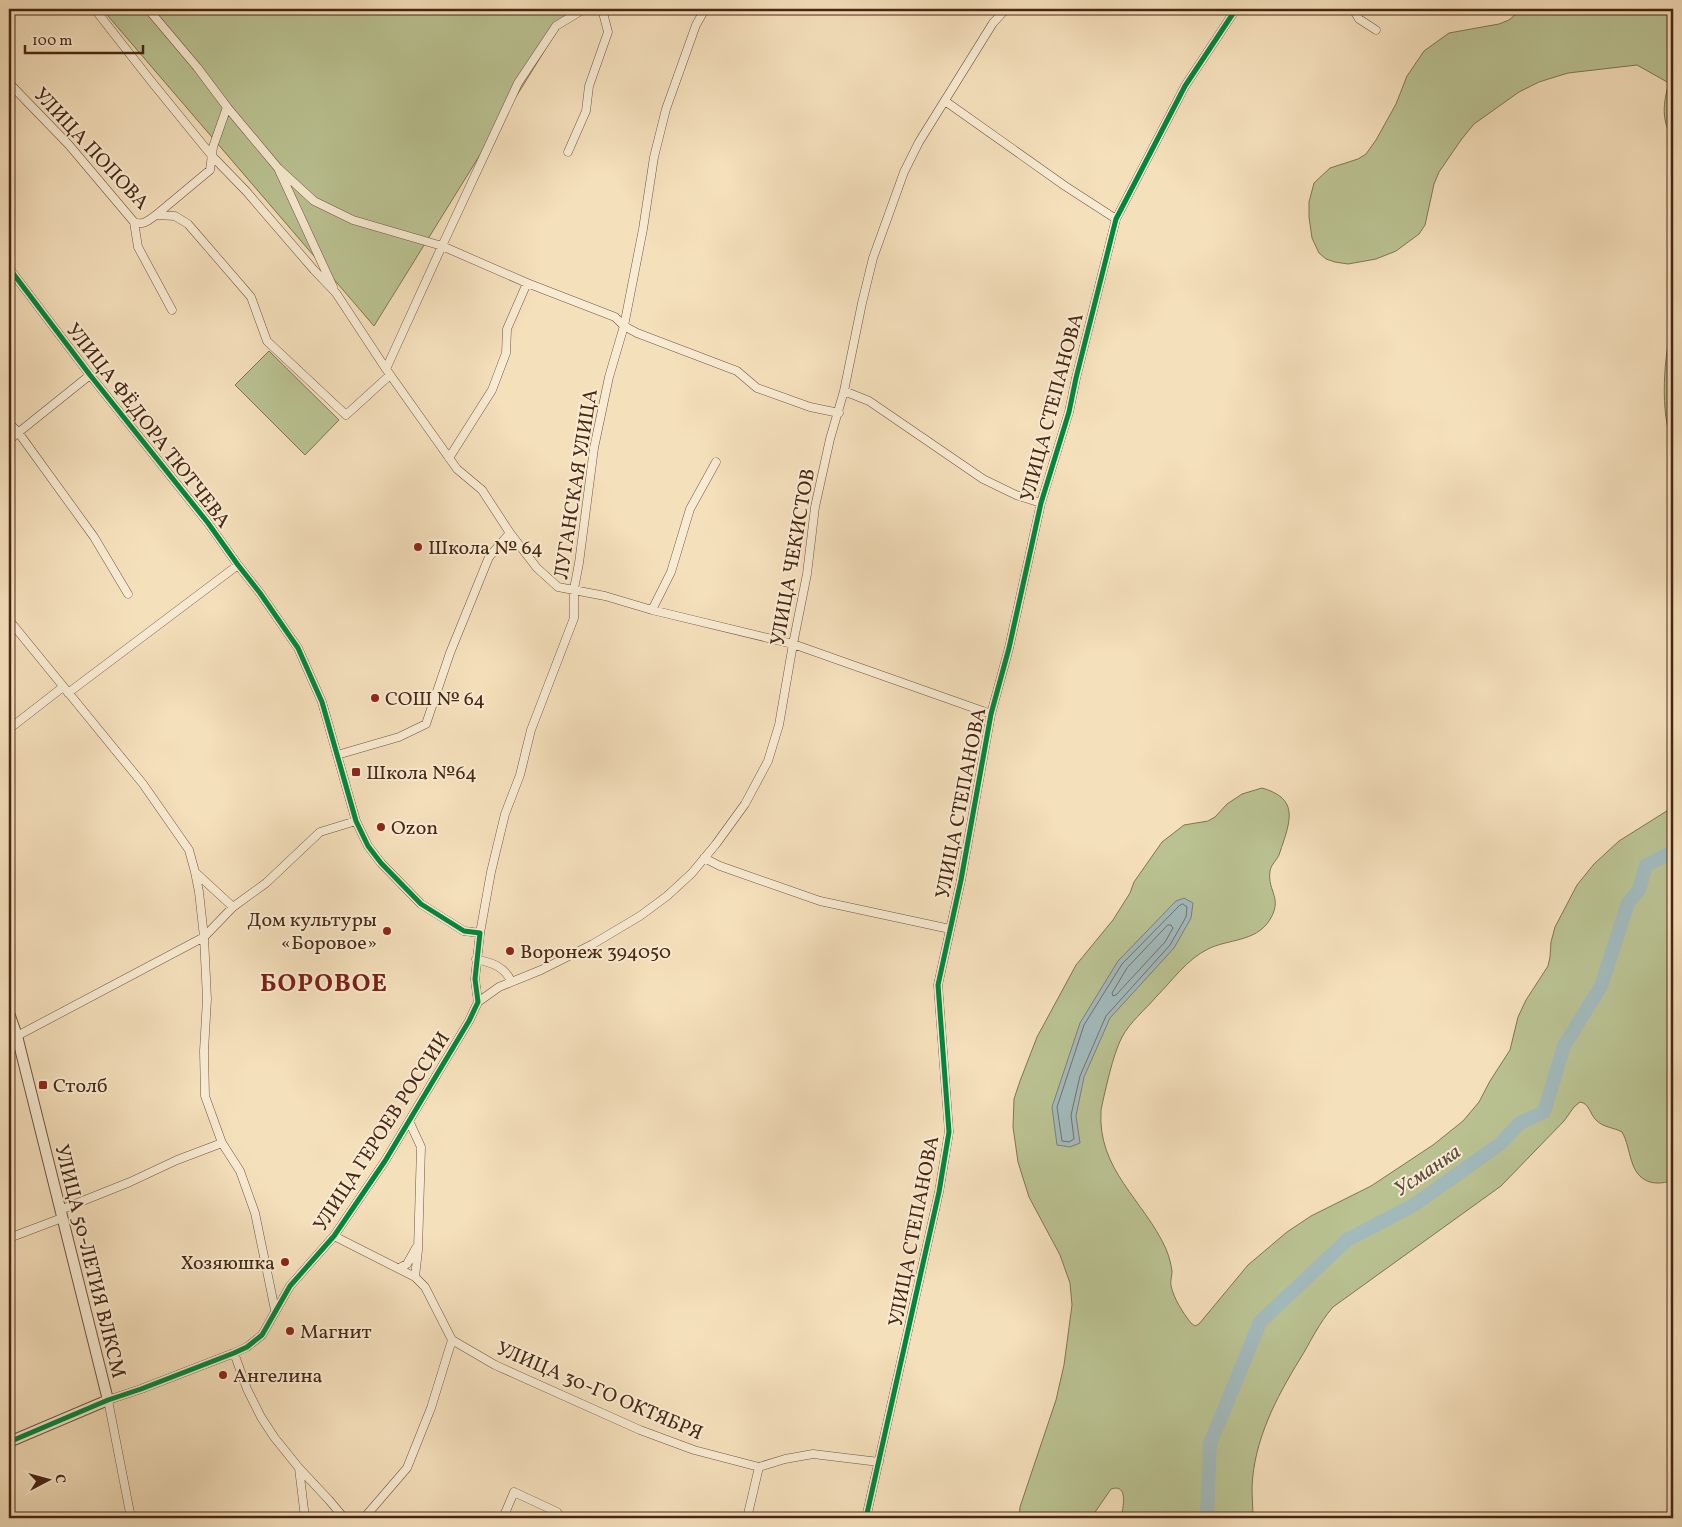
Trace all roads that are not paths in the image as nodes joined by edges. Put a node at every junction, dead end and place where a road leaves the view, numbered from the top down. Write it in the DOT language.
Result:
graph roads {
  1 [pos="148,9"];
  2 [pos="584,9"];
  3 [pos="602,9"];
  4 [pos="704,9"];
  5 [pos="1006,9"];
  6 [pos="1236,9"];
  7 [pos="1353,9"];
  8 [pos="98,12"];
  9 [pos="1376,30"];
  10 [pos="9,83"];
  11 [pos="945,101"];
  12 [pos="227,107"];
  13 [pos="568,152"];
  14 [pos="212,156"];
  15 [pos="278,168"];
  16 [pos="156,215"];
  17 [pos="1116,219"];
  18 [pos="134,222"];
  19 [pos="442,246"];
  20 [pos="9,268"];
  21 [pos="527,283"];
  22 [pos="336,293"];
  23 [pos="172,310"];
  24 [pos="624,326"];
  25 [pos="388,372"];
  26 [pos="90,375"];
  27 [pos="844,391"];
  28 [pos="839,413"];
  29 [pos="9,423"];
  30 [pos="18,432"];
  31 [pos="9,440"];
  32 [pos="449,458"];
  33 [pos="716,462"];
  34 [pos="1041,503"];
  35 [pos="510,533"];
  36 [pos="238,565"];
  37 [pos="574,589"];
  38 [pos="128,594"];
  39 [pos="652,610"];
  40 [pos="9,620"];
  41 [pos="793,644"];
  42 [pos="65,690"];
  43 [pos="991,714"];
  44 [pos="9,729"];
  45 [pos="337,755"];
  46 [pos="356,821"];
  47 [pos="704,858"];
  48 [pos="195,872"];
  49 [pos="233,907"];
  50 [pos="950,929"];
  51 [pos="480,933"];
  52 [pos="204,937"];
  53 [pos="476,959"];
  54 [pos="512,981"];
  55 [pos="478,1002"];
  56 [pos="9,1013"];
  57 [pos="16,1036"];
  58 [pos="409,1121"];
  59 [pos="222,1143"];
  60 [pos="61,1214"];
  61 [pos="334,1236"];
  62 [pos="9,1238"];
  63 [pos="418,1244"];
  64 [pos="399,1268"];
  65 [pos="415,1276"];
  66 [pos="275,1310"];
  67 [pos="452,1340"];
  68 [pos="234,1353"];
  69 [pos="108,1400"];
  70 [pos="9,1442"];
  71 [pos="878,1462"];
  72 [pos="759,1467"];
  73 [pos="299,1468"];
  74 [pos="131,1518"];
  75 [pos="305,1518"];
  76 [pos="344,1518"];
  77 [pos="364,1518"];
  78 [pos="503,1518"];
  79 [pos="561,1518"];
  80 [pos="747,1518"];
  81 [pos="866,1518"];
  1 -- 12 [label="street"];
  2 -- 19 [label="street"];
  3 -- 13 [label="street"];
  4 -- 24 [label="street, ЛУГАНСКАЯ УЛИЦА"];
  5 -- 11 [label="street, УЛИЦА ЧЕКИСТОВ"];
  6 -- 17 [label="street, УЛИЦА СТЕПАНОВА"];
  7 -- 9 [label="street"];
  8 -- 14 [label="street"];
  10 -- 18 [label="street, УЛИЦА ПОПОВА"];
  11 -- 17 [label="street"];
  11 -- 27 [label="street, УЛИЦА ЧЕКИСТОВ"];
  12 -- 14 [label="street"];
  12 -- 15 [label="street"];
  14 -- 16 [label="street"];
  14 -- 22 [label="street"];
  15 -- 19 [label="street"];
  15 -- 22 [label="street"];
  16 -- 18 [label="street, УЛИЦА ПОПОВА"];
  16 -- 25 [label="street, УЛИЦА ПОПОВА"];
  17 -- 34 [label="street, УЛИЦА СТЕПАНОВА"];
  18 -- 23 [label="street"];
  19 -- 21 [label="street"];
  19 -- 25 [label="street"];
  20 -- 26 [label="street, УЛИЦА ФЁДОРА ТЮТЧЕВА"];
  21 -- 24 [label="street"];
  21 -- 32 [label="street"];
  22 -- 25 [label="street"];
  24 -- 28 [label="street"];
  24 -- 37 [label="street, ЛУГАНСКАЯ УЛИЦА"];
  25 -- 32 [label="street"];
  26 -- 30 [label="street"];
  26 -- 36 [label="street, УЛИЦА ФЁДОРА ТЮТЧЕВА"];
  27 -- 28 [label="street, УЛИЦА ЧЕКИСТОВ"];
  27 -- 34 [label="street"];
  28 -- 41 [label="street, УЛИЦА ЧЕКИСТОВ"];
  29 -- 30 [label="street"];
  30 -- 31 [label="street"];
  30 -- 38 [label="street"];
  32 -- 35 [label="street"];
  33 -- 39 [label="street"];
  34 -- 43 [label="street, УЛИЦА СТЕПАНОВА"];
  35 -- 37 [label="street"];
  35 -- 45 [label="street"];
  36 -- 42 [label="street"];
  36 -- 45 [label="street, УЛИЦА ФЁДОРА ТЮТЧЕВА"];
  37 -- 39 [label="street"];
  37 -- 51 [label="street, ЛУГАНСКАЯ УЛИЦА"];
  39 -- 41 [label="street"];
  40 -- 42 [label="street"];
  41 -- 43 [label="street"];
  41 -- 47 [label="street, УЛИЦА ЧЕКИСТОВ"];
  42 -- 44 [label="street"];
  42 -- 48 [label="street"];
  43 -- 50 [label="street, УЛИЦА СТЕПАНОВА"];
  45 -- 46 [label="street, УЛИЦА ФЁДОРА ТЮТЧЕВА"];
  46 -- 49 [label="street"];
  46 -- 51 [label="street"];
  47 -- 50 [label="street"];
  47 -- 54 [label="street, УЛИЦА ЧЕКИСТОВ"];
  48 -- 49 [label="street"];
  48 -- 52 [label="street"];
  49 -- 52 [label="street"];
  50 -- 71 [label="street, УЛИЦА СТЕПАНОВА"];
  51 -- 53 [label="street"];
  52 -- 57 [label="street"];
  52 -- 59 [label="street"];
  53 -- 54 [label="street"];
  53 -- 55 [label="street"];
  54 -- 55 [label="street, УЛИЦА ЧЕКИСТОВ"];
  55 -- 58 [label="street, УЛИЦА ГЕРОЕВ РОССИИ"];
  56 -- 57 [label="street, УЛИЦА 50-ЛЕТИЯ ВЛКСМ"];
  57 -- 60 [label="street, УЛИЦА 50-ЛЕТИЯ ВЛКСМ"];
  58 -- 61 [label="street, УЛИЦА ГЕРОЕВ РОССИИ"];
  58 -- 63 [label="street"];
  59 -- 60 [label="street"];
  59 -- 66 [label="street"];
  60 -- 62 [label="street"];
  60 -- 69 [label="street, УЛИЦА 50-ЛЕТИЯ ВЛКСМ"];
  61 -- 64 [label="street"];
  61 -- 66 [label="street, УЛИЦА ГЕРОЕВ РОССИИ"];
  63 -- 64 [label="street"];
  63 -- 65 [label="street"];
  64 -- 65 [label="street"];
  65 -- 67 [label="street"];
  66 -- 68 [label="street, УЛИЦА ГЕРОЕВ РОССИИ"];
  67 -- 72 [label="street, УЛИЦА 30-ГО ОКТЯБРЯ"];
  67 -- 77 [label="street"];
  68 -- 69 [label="street, УЛИЦА ГЕРОЕВ РОССИИ"];
  68 -- 73 [label="street"];
  69 -- 70 [label="street"];
  69 -- 74 [label="street, УЛИЦА 50-ЛЕТИЯ ВЛКСМ"];
  71 -- 72 [label="street"];
  71 -- 81 [label="street, УЛИЦА СТЕПАНОВА"];
  72 -- 80 [label="street"];
  73 -- 75 [label="street"];
  73 -- 76 [label="street"];
  78 -- 79 [label="street"];
}
